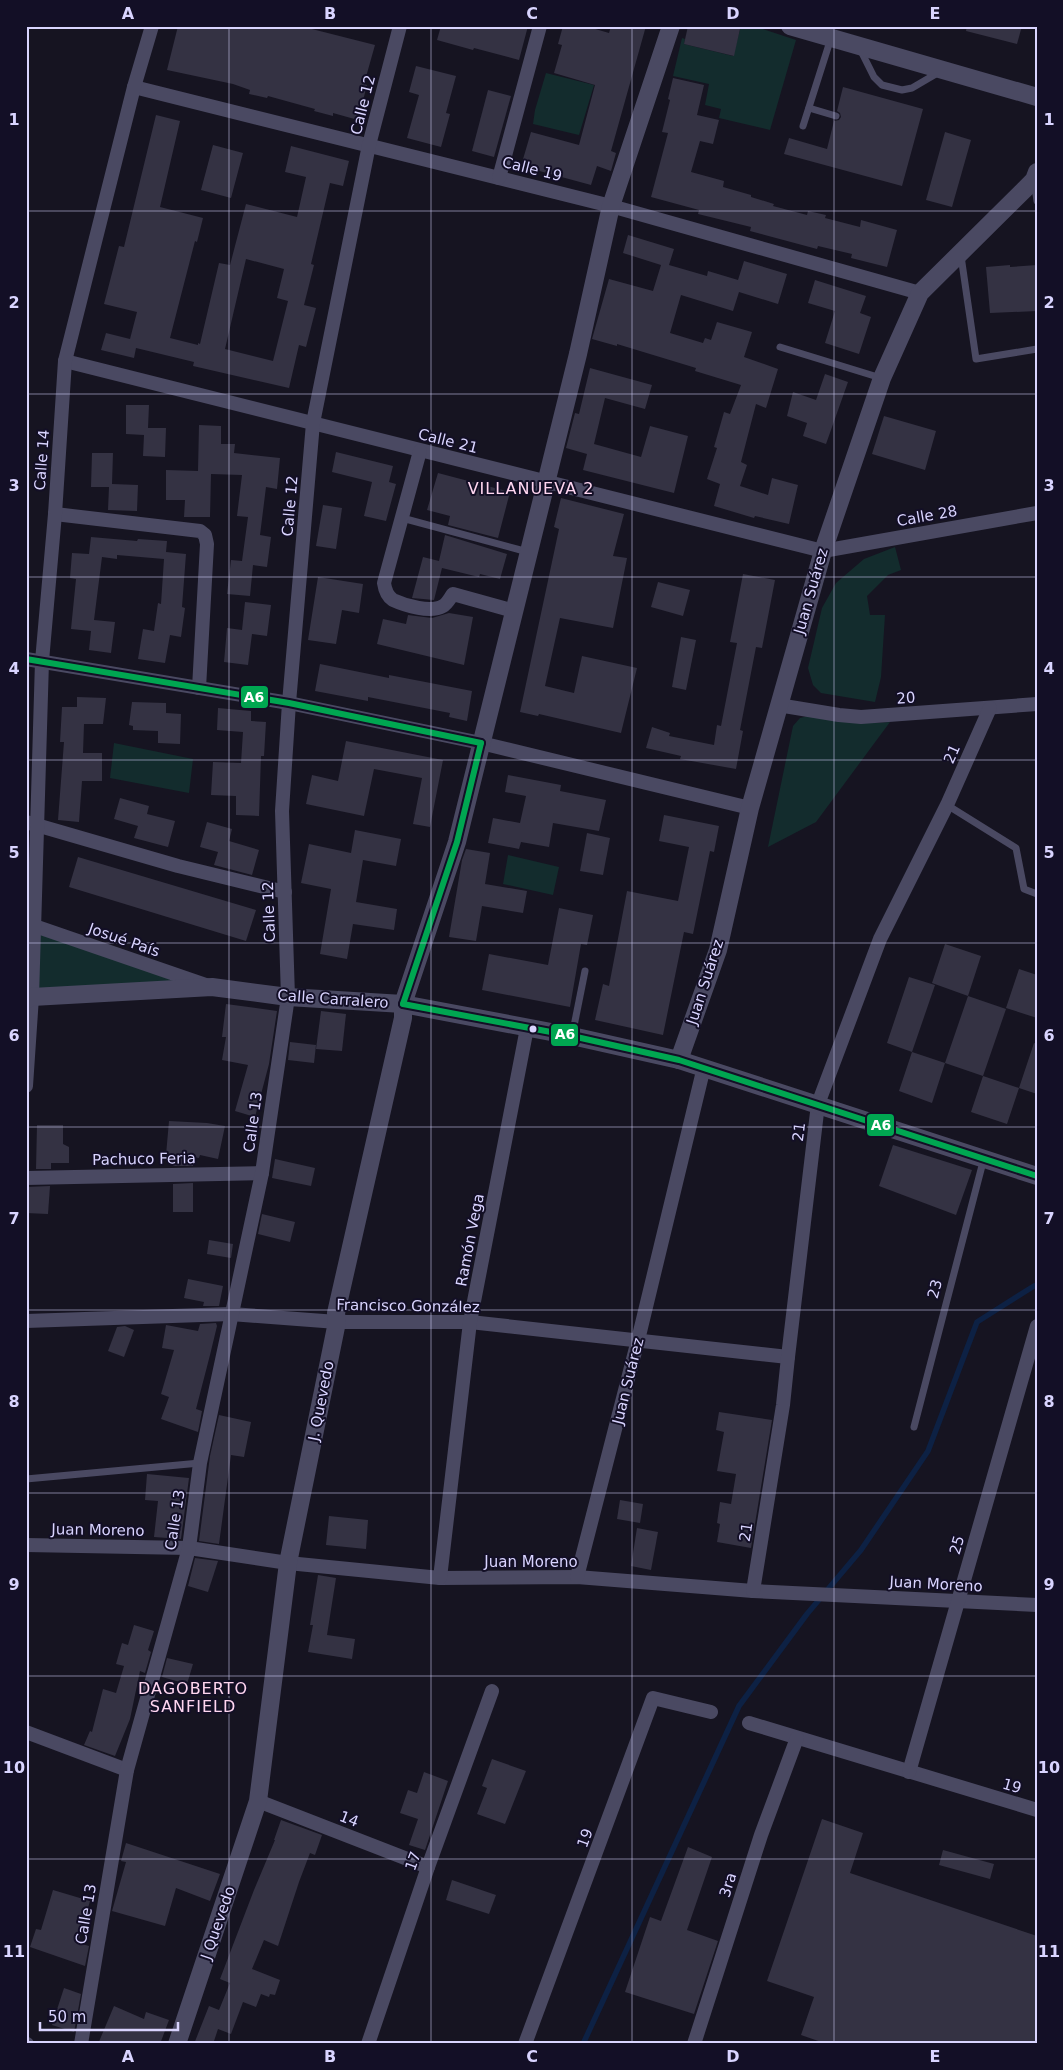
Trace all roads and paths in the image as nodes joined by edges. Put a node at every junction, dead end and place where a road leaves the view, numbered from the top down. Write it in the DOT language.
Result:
graph roads {
  1 [pos="152,26"];
  2 [pos="400,26"];
  3 [pos="540,26"];
  4 [pos="671,26"];
  5 [pos="790,26"];
  6 [pos="832,38"];
  7 [pos="859,46"];
  8 [pos="943,70"];
  9 [pos="134,87"];
  10 [pos="1037,97"];
  11 [pos="809,108"];
  12 [pos="836,116"];
  13 [pos="803,126"];
  14 [pos="369,145"];
  15 [pos="1035,176"];
  16 [pos="499,178"];
  17 [pos="1037,201"];
  18 [pos="611,206"];
  19 [pos="961,253"];
  20 [pos="920,293"];
  21 [pos="780,347"];
  22 [pos="1037,349"];
  23 [pos="65,361"];
  24 [pos="882,378"];
  25 [pos="313,424"];
  26 [pos="420,451"];
  27 [pos="547,482"];
  28 [pos="55,514"];
  29 [pos="1037,514"];
  30 [pos="402,518"];
  31 [pos="823,551"];
  32 [pos="528,552"];
  33 [pos="514,611"];
  34 [pos="26,659"];
  35 [pos="42,661"];
  36 [pos="199,688"];
  37 [pos="289,703"];
  38 [pos="1037,704"];
  39 [pos="778,705"];
  40 [pos="990,708"];
  41 [pos="481,743"];
  42 [pos="947,806"];
  43 [pos="750,808"];
  44 [pos="32,824"];
  45 [pos="285,892"];
  46 [pos="1037,894"];
  47 [pos="30,924"];
  48 [pos="585,971"];
  49 [pos="212,987"];
  50 [pos="288,997"];
  51 [pos="29,999"];
  52 [pos="403,1004"];
  53 [pos="527,1028"];
  54 [pos="572,1036"];
  55 [pos="679,1060"];
  56 [pos="704,1066"];
  57 [pos="26,1086"];
  58 [pos="818,1104"];
  59 [pos="984,1158"];
  60 [pos="262,1173"];
  61 [pos="1037,1176"];
  62 [pos="26,1178"];
  63 [pos="232,1314"];
  64 [pos="26,1321"];
  65 [pos="337,1322"];
  66 [pos="470,1322"];
  67 [pos="1037,1326"];
  68 [pos="638,1340"];
  69 [pos="788,1357"];
  70 [pos="914,1427"];
  71 [pos="200,1463"];
  72 [pos="26,1479"];
  73 [pos="26,1545"];
  74 [pos="189,1548"];
  75 [pos="288,1564"];
  76 [pos="578,1577"];
  77 [pos="440,1578"];
  78 [pos="753,1591"];
  79 [pos="958,1601"];
  80 [pos="1037,1605"];
  81 [pos="492,1691"];
  82 [pos="710,1712"];
  83 [pos="749,1723"];
  84 [pos="26,1732"];
  85 [pos="797,1738"];
  86 [pos="127,1770"];
  87 [pos="909,1772"];
  88 [pos="258,1802"];
  89 [pos="1037,1810"];
  90 [pos="428,1867"];
  91 [pos="81,2044"];
  92 [pos="176,2044"];
  93 [pos="368,2044"];
  94 [pos="525,2044"];
  95 [pos="694,2044"];
  1 -- 9 [label="street, Calle 14"];
  2 -- 14 [label="street, Calle 12"];
  3 -- 16 [label="street"];
  4 -- 18 [label="street, J. Quevedo"];
  5 -- 6 [label="street"];
  6 -- 7 [label="street"];
  6 -- 11 [label="lane"];
  7 -- 8 [label="street"];
  7 -- 8 [label="lane"];
  8 -- 10 [label="street"];
  9 -- 14 [label="street, Calle 19"];
  9 -- 23 [label="street, Calle 14"];
  11 -- 12 [label="lane"];
  11 -- 13 [label="lane"];
  14 -- 16 [label="street, Calle 19"];
  14 -- 25 [label="street, Calle 12"];
  15 -- 17 [label="lane"];
  15 -- 19 [label="street, Juan Suárez"];
  16 -- 18 [label="street, Calle 19"];
  18 -- 20 [label="street, Calle 19"];
  18 -- 27 [label="street, J. Quevedo"];
  19 -- 20 [label="street, Juan Suárez"];
  19 -- 22 [label="lane"];
  20 -- 24 [label="street, Juan Suárez"];
  21 -- 24 [label="lane"];
  23 -- 25 [label="street, Calle 21"];
  23 -- 28 [label="street, Calle 14"];
  24 -- 31 [label="street, Juan Suárez"];
  25 -- 26 [label="street, Calle 21"];
  25 -- 37 [label="street, Calle 12"];
  26 -- 27 [label="street, Calle 21"];
  26 -- 30 [label="street"];
  27 -- 31 [label="street, Calle 21"];
  27 -- 32 [label="street, J. Quevedo"];
  28 -- 35 [label="street, Calle 14"];
  28 -- 36 [label="street"];
  29 -- 31 [label="street, Calle 28"];
  30 -- 32 [label="lane"];
  30 -- 33 [label="street"];
  31 -- 39 [label="street, Juan Suárez"];
  32 -- 33 [label="street, J. Quevedo"];
  33 -- 41 [label="street, J. Quevedo"];
  34 -- 35 [label="street"];
  35 -- 36 [label="street"];
  35 -- 44 [label="street, Calle 14"];
  36 -- 37 [label="street"];
  37 -- 41 [label="street"];
  37 -- 45 [label="street, Calle 12"];
  38 -- 40 [label="street, 20"];
  39 -- 40 [label="street, 20"];
  39 -- 43 [label="street, Juan Suárez"];
  40 -- 42 [label="street, 21"];
  41 -- 43 [label="street"];
  41 -- 52 [label="street, J. Quevedo"];
  42 -- 46 [label="lane"];
  42 -- 58 [label="street, 21"];
  43 -- 55 [label="street, Juan Suárez"];
  44 -- 45 [label="street"];
  44 -- 47 [label="street, Calle 14"];
  45 -- 50 [label="street, Calle 12"];
  47 -- 49 [label="street, Josué País"];
  47 -- 51 [label="street, Calle 14"];
  48 -- 54 [label="lane"];
  49 -- 50 [label="street, Calle Carralero"];
  49 -- 51 [label="street, Calle Carralero"];
  50 -- 52 [label="street, Calle Carralero"];
  50 -- 60 [label="street, Calle 13"];
  51 -- 57 [label="street, Calle 14"];
  52 -- 53 [label="street, Calle Carralero"];
  52 -- 65 [label="street, J. Quevedo"];
  53 -- 54 [label="street, Calle Carralero"];
  53 -- 66 [label="street, Ramón Vega"];
  54 -- 55 [label="street, Calle Carralero"];
  55 -- 56 [label="street, Calle Carralero"];
  56 -- 58 [label="street, Calle Carralero"];
  56 -- 68 [label="street, Juan Suárez"];
  58 -- 59 [label="street, Calle Carralero"];
  58 -- 69 [label="street, 21"];
  59 -- 61 [label="street, Calle Carralero"];
  59 -- 70 [label="lane, 23"];
  60 -- 62 [label="street, Pachuco Feria"];
  60 -- 63 [label="street, Calle 13"];
  63 -- 64 [label="street, Francisco González"];
  63 -- 65 [label="street, Francisco González"];
  63 -- 71 [label="street, Calle 13"];
  65 -- 66 [label="street, Francisco González"];
  65 -- 75 [label="street, J. Quevedo"];
  66 -- 68 [label="street, Francisco González"];
  66 -- 77 [label="street, Ramón Vega"];
  67 -- 79 [label="street, 25"];
  68 -- 69 [label="street, Francisco González"];
  68 -- 76 [label="street, Juan Suárez"];
  69 -- 78 [label="street, 21"];
  71 -- 72 [label="lane"];
  71 -- 74 [label="street, Calle 13"];
  73 -- 74 [label="street, Juan Moreno"];
  74 -- 75 [label="street, Juan Moreno"];
  74 -- 86 [label="street, Calle 13"];
  75 -- 77 [label="street, Juan Moreno"];
  75 -- 88 [label="street, J. Quevedo"];
  76 -- 77 [label="street, Juan Moreno"];
  76 -- 78 [label="street, Juan Moreno"];
  78 -- 79 [label="street, Juan Moreno"];
  79 -- 80 [label="street, Juan Moreno"];
  79 -- 87 [label="street, 25"];
  81 -- 90 [label="street, 17"];
  82 -- 94 [label="street, 19"];
  83 -- 85 [label="street, 19"];
  84 -- 86 [label="street"];
  85 -- 87 [label="street, 19"];
  85 -- 95 [label="street, 3ra"];
  86 -- 91 [label="street, Calle 13"];
  87 -- 89 [label="street, 19"];
  88 -- 90 [label="street, 14"];
  88 -- 92 [label="street, J Quevedo"];
  90 -- 93 [label="street, 17"];
}
